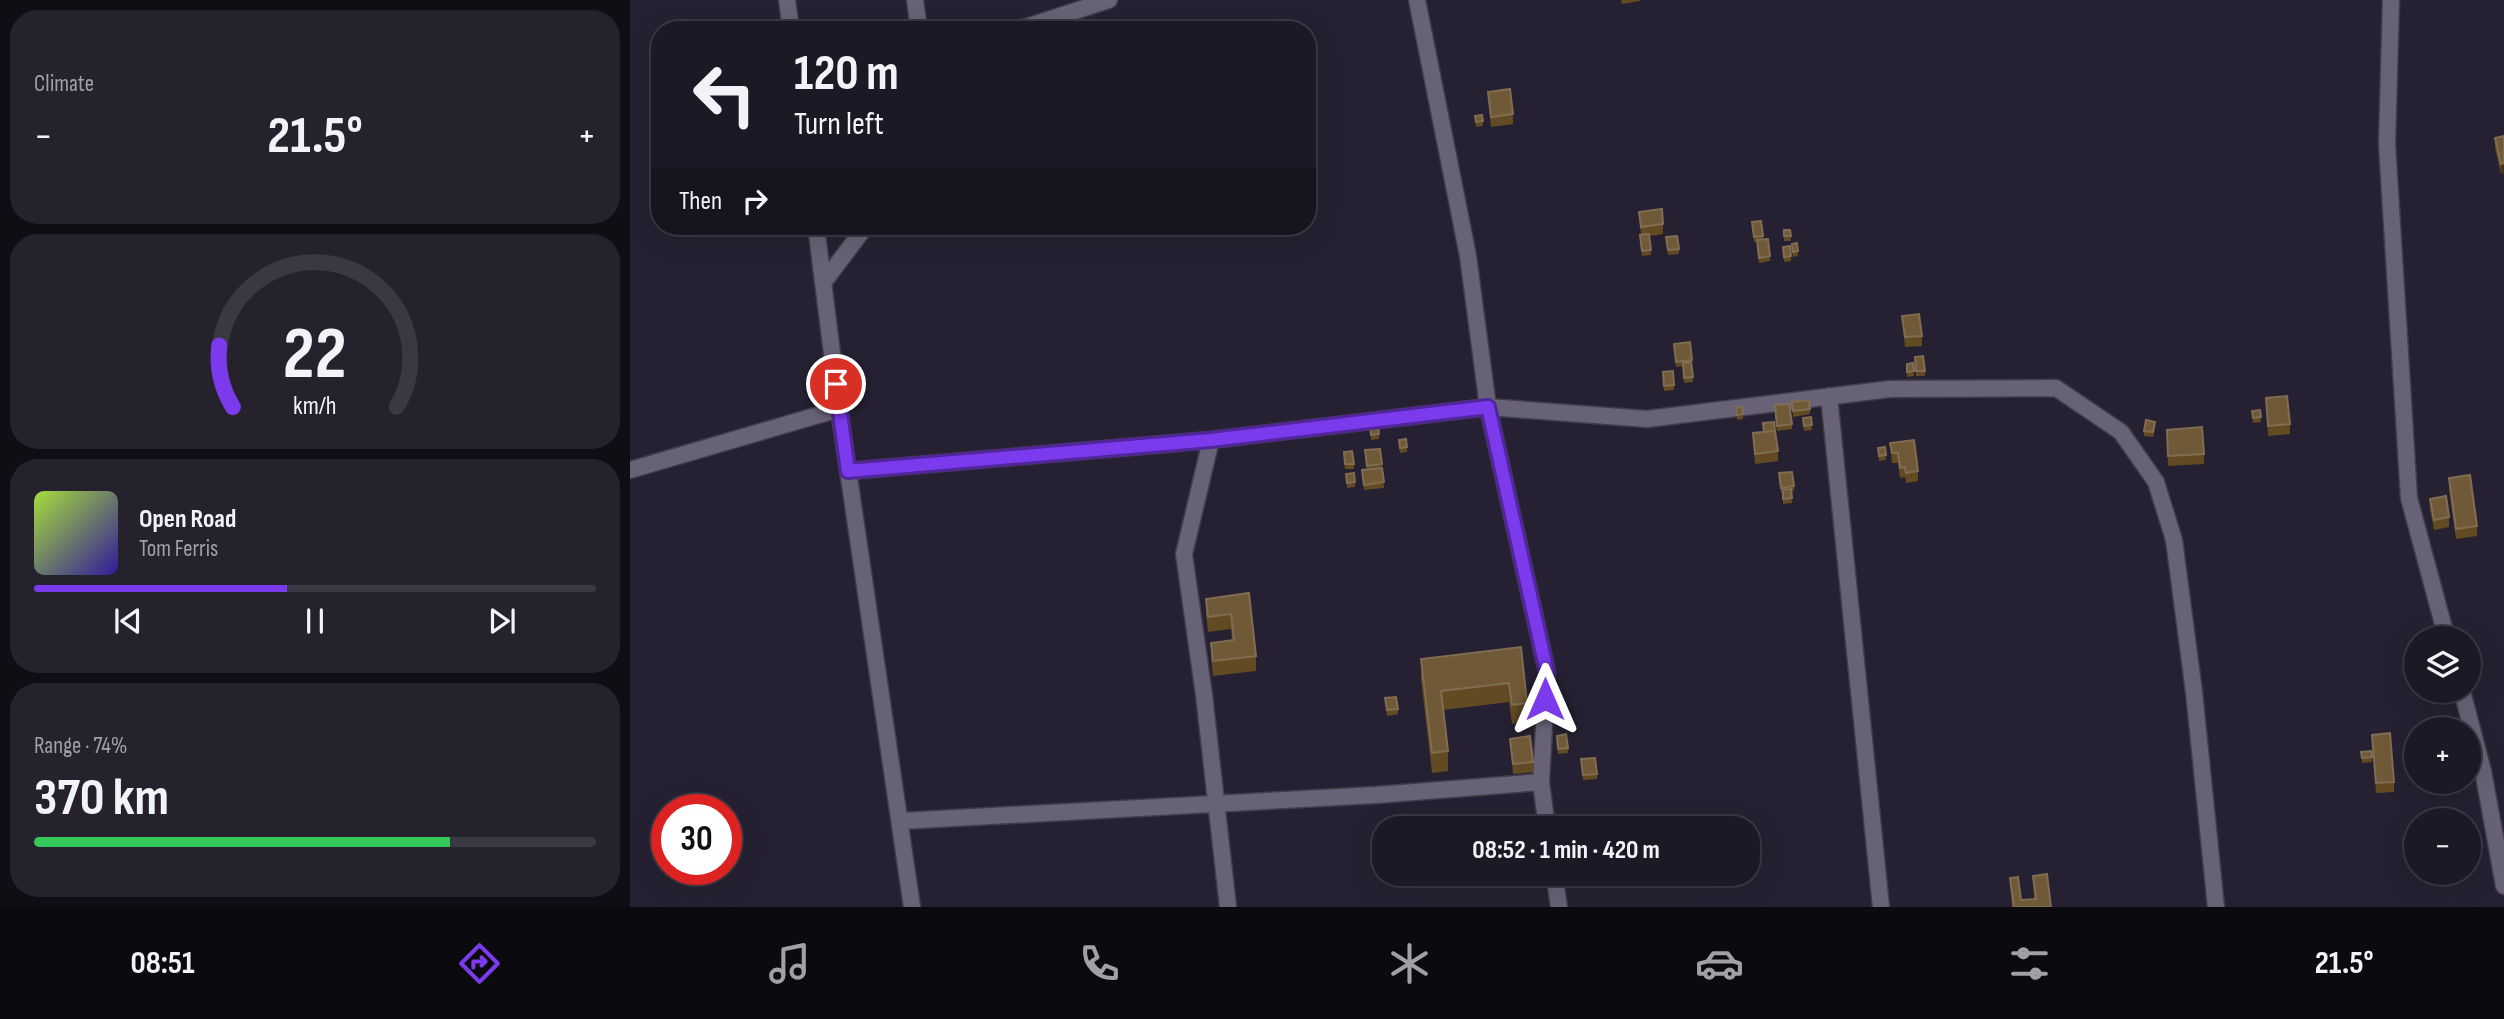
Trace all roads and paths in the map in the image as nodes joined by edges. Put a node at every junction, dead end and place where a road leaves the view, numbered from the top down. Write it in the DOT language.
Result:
graph roads {
  1 [pos="787,0"];
  2 [pos="915,0"];
  3 [pos="1109,0"];
  4 [pos="1417,0"];
  5 [pos="2391,0"];
  6 [pos="790,21"];
  7 [pos="918,21"];
  8 [pos="1045,21"];
  9 [pos="817,235"];
  10 [pos="859,235"];
  11 [pos="823,284"];
  12 [pos="1829,396"];
  13 [pos="1488,407"];
  14 [pos="839,410"];
  15 [pos="1211,440"];
  16 [pos="630,470"];
  17 [pos="848,471"];
  18 [pos="2443,626"];
  19 [pos="2465,703"];
  20 [pos="1541,782"];
  21 [pos="1216,804"];
  22 [pos="1545,816"];
  23 [pos="901,821"];
  24 [pos="1556,886"];
  25 [pos="2504,886"];
  26 [pos="912,907"];
  27 [pos="1228,907"];
  28 [pos="1559,907"];
  29 [pos="1881,907"];
  30 [pos="2216,907"];
  1 -- 6 [label="street"];
  2 -- 7 [label="street"];
  3 -- 8 [label="street"];
  4 -- 13 [label="street"];
  5 -- 18 [label="street"];
  9 -- 11 [label="street"];
  10 -- 11 [label="street"];
  11 -- 14 [label="street"];
  12 -- 13 [label="street"];
  12 -- 29 [label="street"];
  12 -- 30 [label="street"];
  13 -- 15 [label="street"];
  13 -- 20 [label="street"];
  14 -- 16 [label="street"];
  14 -- 17 [label="street"];
  15 -- 17 [label="street"];
  15 -- 21 [label="street"];
  17 -- 23 [label="street"];
  19 -- 25 [label="street"];
  20 -- 21 [label="street"];
  20 -- 22 [label="street"];
  21 -- 23 [label="street"];
  21 -- 27 [label="street"];
  23 -- 26 [label="street"];
  24 -- 28 [label="street"];
}
